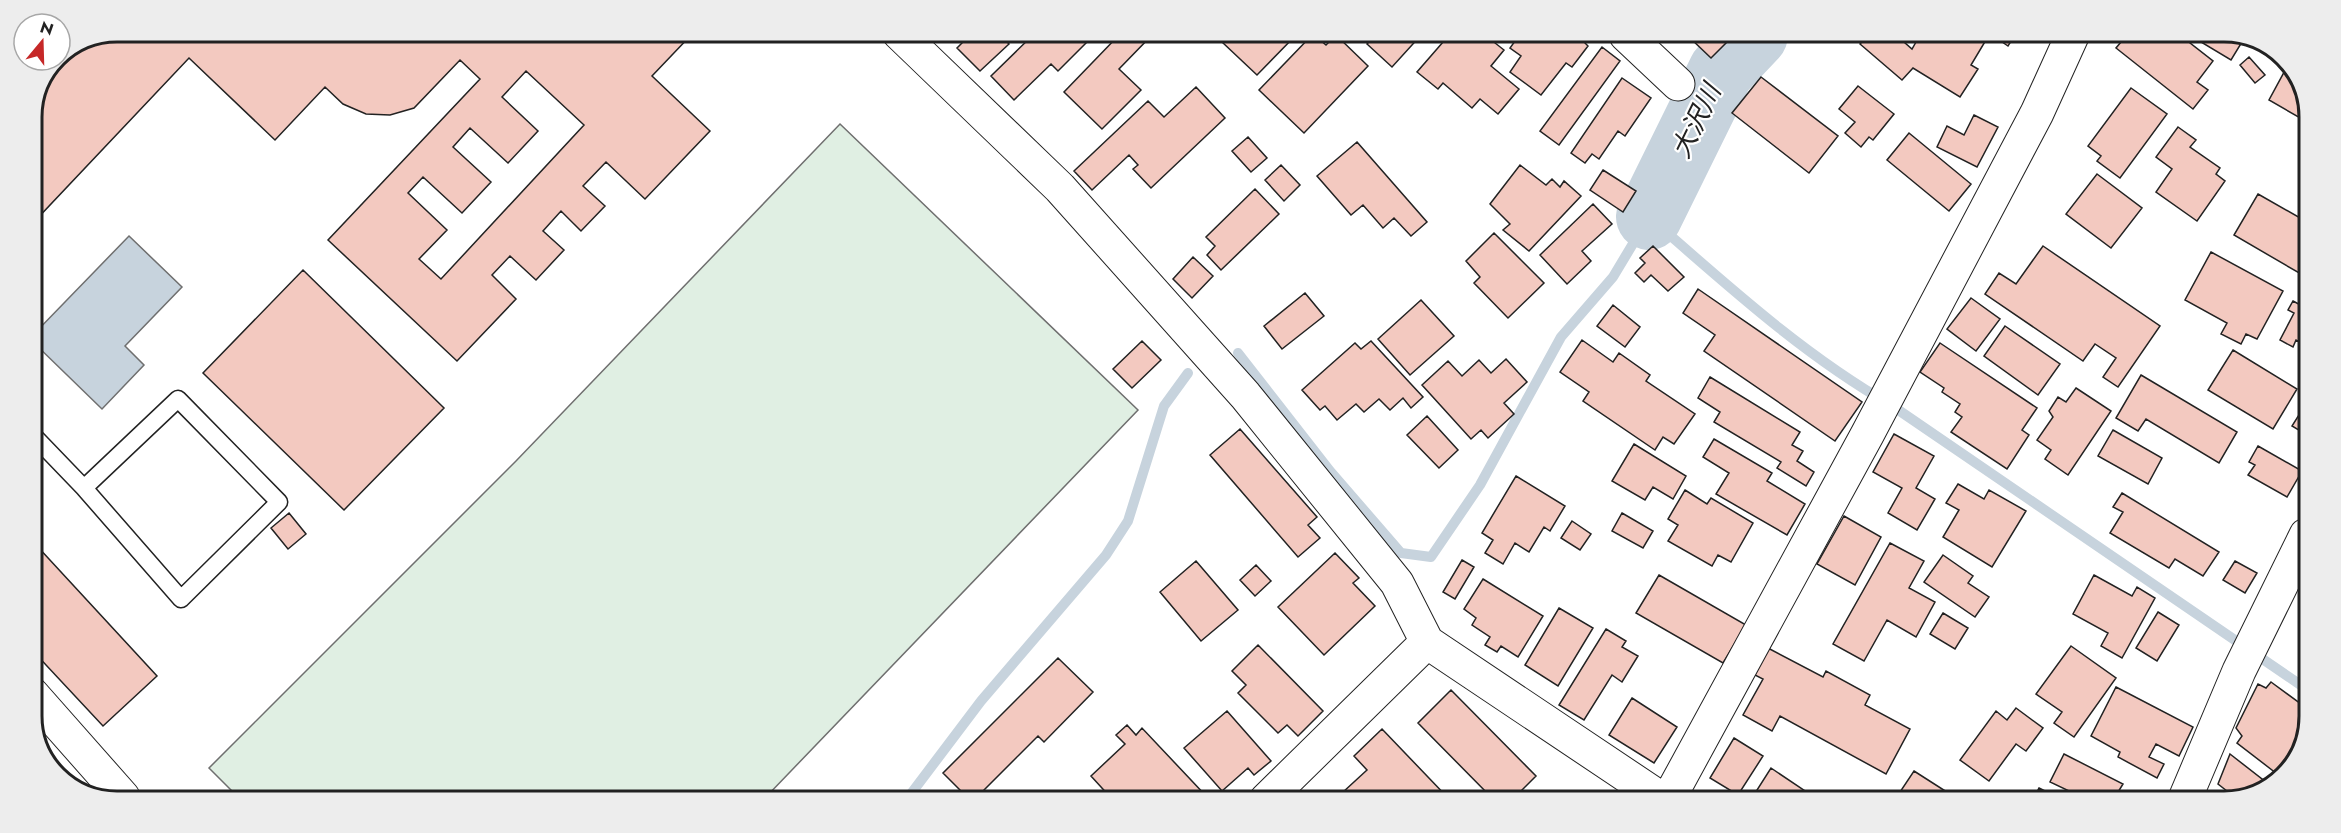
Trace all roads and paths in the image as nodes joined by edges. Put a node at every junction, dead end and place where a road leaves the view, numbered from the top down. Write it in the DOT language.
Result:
graph roads {
  1 [pos="908,42"];
  2 [pos="1633,42"];
  3 [pos="2069,42"];
  4 [pos="1678,84"];
  5 [pos="42,444"];
  6 [pos="84,488"];
  7 [pos="2299,549"];
  8 [pos="1427,642"];
  9 [pos="42,705"];
  10 [pos="118,791"];
  11 [pos="1275,791"];
  12 [pos="1650,791"];
  13 [pos="1673,791"];
  14 [pos="2188,791"];
  1 -- 8 [label="street"];
  2 -- 4 [label="street"];
  3 -- 13 [label="street"];
  5 -- 6 [label="lane"];
  6 -- 6 [label="lane"];
  7 -- 14 [label="street"];
  8 -- 11 [label="street"];
  8 -- 12 [label="street"];
  9 -- 10 [label="street"];
}
